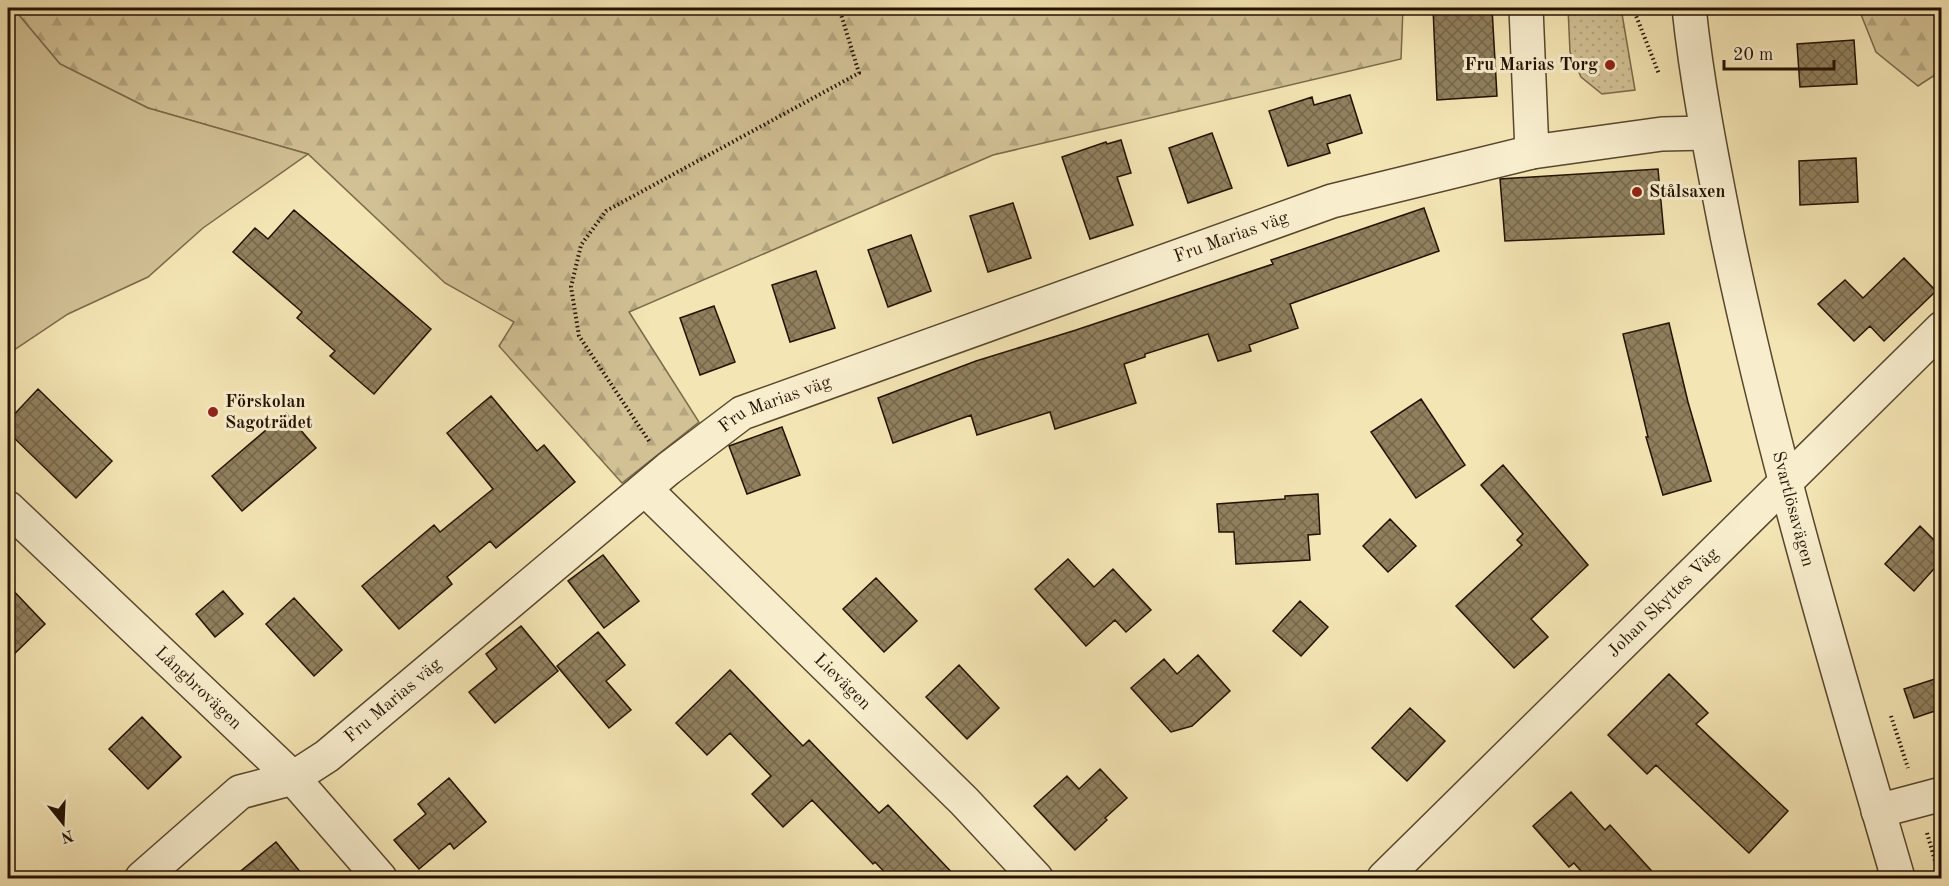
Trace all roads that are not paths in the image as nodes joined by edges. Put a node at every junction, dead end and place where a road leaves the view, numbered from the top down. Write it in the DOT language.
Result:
graph roads {
  1 [pos="1526,8"];
  2 [pos="1689,8"];
  3 [pos="1707,133"];
  4 [pos="1532,152"];
  5 [pos="1941,328"];
  6 [pos="656,479"];
  7 [pos="1785,484"];
  8 [pos="8,508"];
  9 [pos="293,778"];
  10 [pos="1941,794"];
  11 [pos="1878,811"];
  12 [pos="142,879"];
  13 [pos="380,879"];
  14 [pos="1036,879"];
  15 [pos="1384,879"];
  16 [pos="1898,879"];
  1 -- 4 [label="street"];
  2 -- 3 [label="street, Svartlösavägen"];
  3 -- 4 [label="street"];
  3 -- 7 [label="street, Svartlösavägen"];
  4 -- 6 [label="street, Fru Marias väg"];
  5 -- 7 [label="street, Johan Skyttes Väg"];
  6 -- 9 [label="street, Fru Marias väg"];
  6 -- 14 [label="street, Lievägen"];
  7 -- 11 [label="street, Svartlösavägen"];
  7 -- 15 [label="street, Johan Skyttes Väg"];
  8 -- 9 [label="street, Långbrovägen"];
  9 -- 12 [label="street, Fru Marias väg"];
  9 -- 13 [label="street, Långbrovägen"];
  10 -- 11 [label="street"];
  11 -- 16 [label="street, Svartlösavägen"];
}
